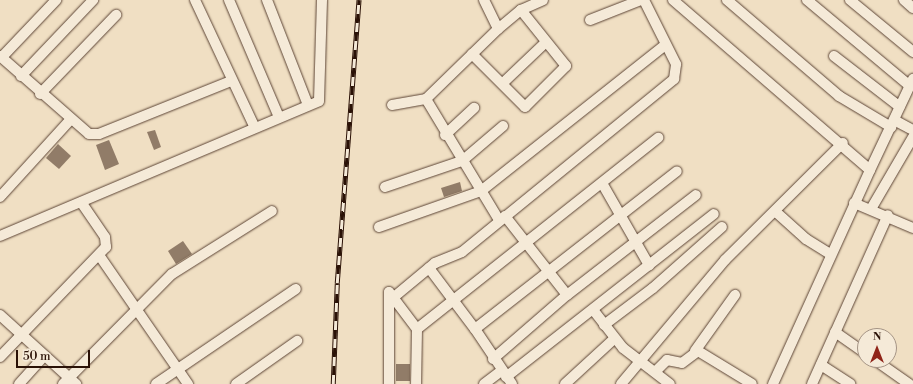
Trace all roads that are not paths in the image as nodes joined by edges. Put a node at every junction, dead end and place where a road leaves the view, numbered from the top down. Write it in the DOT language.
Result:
graph roads {
  1 [pos="56,0"];
  2 [pos="94,0"];
  3 [pos="195,0"];
  4 [pos="229,0"];
  5 [pos="267,0"];
  6 [pos="322,0"];
  7 [pos="484,0"];
  8 [pos="543,0"];
  9 [pos="643,0"];
  10 [pos="673,0"];
  11 [pos="727,0"];
  12 [pos="807,0"];
  13 [pos="850,0"];
  14 [pos="904,0"];
  15 [pos="913,8"];
  16 [pos="521,10"];
  17 [pos="116,15"];
  18 [pos="590,20"];
  19 [pos="498,29"];
  20 [pos="546,42"];
  21 [pos="665,45"];
  22 [pos="913,52"];
  23 [pos="472,54"];
  24 [pos="1,56"];
  25 [pos="834,56"];
  26 [pos="21,76"];
  27 [pos="231,81"];
  28 [pos="504,82"];
  29 [pos="911,83"];
  30 [pos="40,94"];
  31 [pos="426,99"];
  32 [pos="392,104"];
  33 [pos="308,105"];
  34 [pos="900,107"];
  35 [pos="474,108"];
  36 [pos="279,117"];
  37 [pos="70,120"];
  38 [pos="893,124"];
  39 [pos="503,126"];
  40 [pos="255,128"];
  41 [pos="913,130"];
  42 [pos="445,135"];
  43 [pos="913,137"];
  44 [pos="658,138"];
  45 [pos="843,143"];
  46 [pos="462,161"];
  47 [pos="870,170"];
  48 [pos="677,171"];
  49 [pos="602,183"];
  50 [pos="385,187"];
  51 [pos="481,191"];
  52 [pos="696,196"];
  53 [pos="0,198"];
  54 [pos="81,202"];
  55 [pos="854,203"];
  56 [pos="870,209"];
  57 [pos="272,211"];
  58 [pos="776,212"];
  59 [pos="620,214"];
  60 [pos="714,214"];
  61 [pos="888,215"];
  62 [pos="502,218"];
  63 [pos="379,227"];
  64 [pos="722,227"];
  65 [pos="913,228"];
  66 [pos="0,236"];
  67 [pos="526,239"];
  68 [pos="636,242"];
  69 [pos="830,254"];
  70 [pos="99,255"];
  71 [pos="649,265"];
  72 [pos="429,268"];
  73 [pos="548,268"];
  74 [pos="296,289"];
  75 [pos="567,295"];
  76 [pos="735,295"];
  77 [pos="394,297"];
  78 [pos="453,300"];
  79 [pos="136,308"];
  80 [pos="594,310"];
  81 [pos="0,315"];
  82 [pos="604,325"];
  83 [pos="474,328"];
  84 [pos="418,329"];
  85 [pos="835,332"];
  86 [pos="21,335"];
  87 [pos="614,339"];
  88 [pos="297,341"];
  89 [pos="857,347"];
  90 [pos="695,351"];
  91 [pos="44,356"];
  92 [pos="0,357"];
  93 [pos="493,359"];
  94 [pos="639,361"];
  95 [pos="821,365"];
  96 [pos="886,368"];
  97 [pos="178,369"];
  98 [pos="655,372"];
  99 [pos="506,377"];
  100 [pos="69,382"];
  101 [pos="18,384"];
  102 [pos="156,384"];
  103 [pos="188,384"];
  104 [pos="236,384"];
  105 [pos="389,384"];
  106 [pos="416,384"];
  107 [pos="484,384"];
  108 [pos="565,384"];
  109 [pos="621,384"];
  110 [pos="670,384"];
  111 [pos="752,384"];
  112 [pos="773,384"];
  113 [pos="812,384"];
  114 [pos="850,384"];
  115 [pos="909,384"];
  1 -- 24 [label="street"];
  2 -- 26 [label="street"];
  3 -- 27 [label="street"];
  4 -- 36 [label="street"];
  5 -- 33 [label="street"];
  6 -- 33 [label="street"];
  7 -- 19 [label="street"];
  8 -- 16 [label="street"];
  9 -- 18 [label="street"];
  9 -- 21 [label="street"];
  10 -- 45 [label="street"];
  11 -- 38 [label="street"];
  12 -- 29 [label="street"];
  13 -- 22 [label="street"];
  14 -- 15 [label="street"];
  16 -- 19 [label="street"];
  16 -- 20 [label="street"];
  17 -- 30 [label="street"];
  19 -- 23 [label="street"];
  20 -- 28 [label="street"];
  20 -- 28 [label="street"];
  21 -- 51 [label="street"];
  21 -- 62 [label="street"];
  23 -- 28 [label="street"];
  23 -- 31 [label="street"];
  24 -- 26 [label="street"];
  25 -- 34 [label="street"];
  26 -- 30 [label="street"];
  27 -- 37 [label="street"];
  27 -- 40 [label="street"];
  29 -- 34 [label="street"];
  30 -- 37 [label="street"];
  31 -- 32 [label="street"];
  31 -- 42 [label="street"];
  33 -- 36 [label="street"];
  34 -- 38 [label="street"];
  35 -- 42 [label="street"];
  36 -- 40 [label="street"];
  37 -- 53 [label="street"];
  38 -- 41 [label="street"];
  38 -- 47 [label="street"];
  39 -- 46 [label="street"];
  40 -- 54 [label="street"];
  42 -- 46 [label="street"];
  43 -- 56 [label="street"];
  44 -- 49 [label="street"];
  45 -- 47 [label="street"];
  45 -- 58 [label="street"];
  46 -- 50 [label="street"];
  46 -- 51 [label="street"];
  47 -- 55 [label="street"];
  48 -- 59 [label="street"];
  49 -- 59 [label="street"];
  49 -- 67 [label="street"];
  51 -- 62 [label="street"];
  51 -- 63 [label="street"];
  52 -- 68 [label="street"];
  54 -- 66 [label="street"];
  54 -- 70 [label="street"];
  55 -- 56 [label="street"];
  55 -- 69 [label="street"];
  56 -- 61 [label="street"];
  57 -- 79 [label="street"];
  58 -- 69 [label="street"];
  58 -- 94 [label="street"];
  59 -- 68 [label="street"];
  59 -- 73 [label="street"];
  60 -- 71 [label="street"];
  61 -- 65 [label="street"];
  61 -- 85 [label="street"];
  62 -- 67 [label="street"];
  62 -- 72 [label="street"];
  64 -- 82 [label="street"];
  67 -- 73 [label="street"];
  67 -- 78 [label="street"];
  68 -- 71 [label="street"];
  68 -- 75 [label="street"];
  69 -- 112 [label="street"];
  70 -- 79 [label="street"];
  70 -- 86 [label="street"];
  71 -- 80 [label="street"];
  72 -- 77 [label="street"];
  72 -- 78 [label="street"];
  73 -- 75 [label="street"];
  73 -- 83 [label="street"];
  74 -- 97 [label="street"];
  75 -- 93 [label="street"];
  76 -- 90 [label="street"];
  77 -- 84 [label="street"];
  77 -- 105 [label="street"];
  78 -- 83 [label="street"];
  78 -- 84 [label="street"];
  79 -- 97 [label="street"];
  79 -- 100 [label="street"];
  80 -- 82 [label="street"];
  80 -- 99 [label="street"];
  81 -- 86 [label="street"];
  82 -- 87 [label="street"];
  83 -- 93 [label="street"];
  84 -- 106 [label="street"];
  85 -- 89 [label="street"];
  85 -- 95 [label="street"];
  86 -- 91 [label="street"];
  86 -- 92 [label="street"];
  87 -- 94 [label="street"];
  87 -- 108 [label="street"];
  88 -- 104 [label="street"];
  90 -- 98 [label="street"];
  90 -- 111 [label="street"];
  91 -- 100 [label="street"];
  91 -- 101 [label="street"];
  93 -- 99 [label="street"];
  94 -- 98 [label="street"];
  94 -- 109 [label="street"];
  95 -- 113 [label="street"];
  95 -- 114 [label="street"];
  96 -- 115 [label="street"];
  97 -- 102 [label="street"];
  97 -- 103 [label="street"];
  98 -- 110 [label="street"];
  99 -- 107 [label="street"];
}
